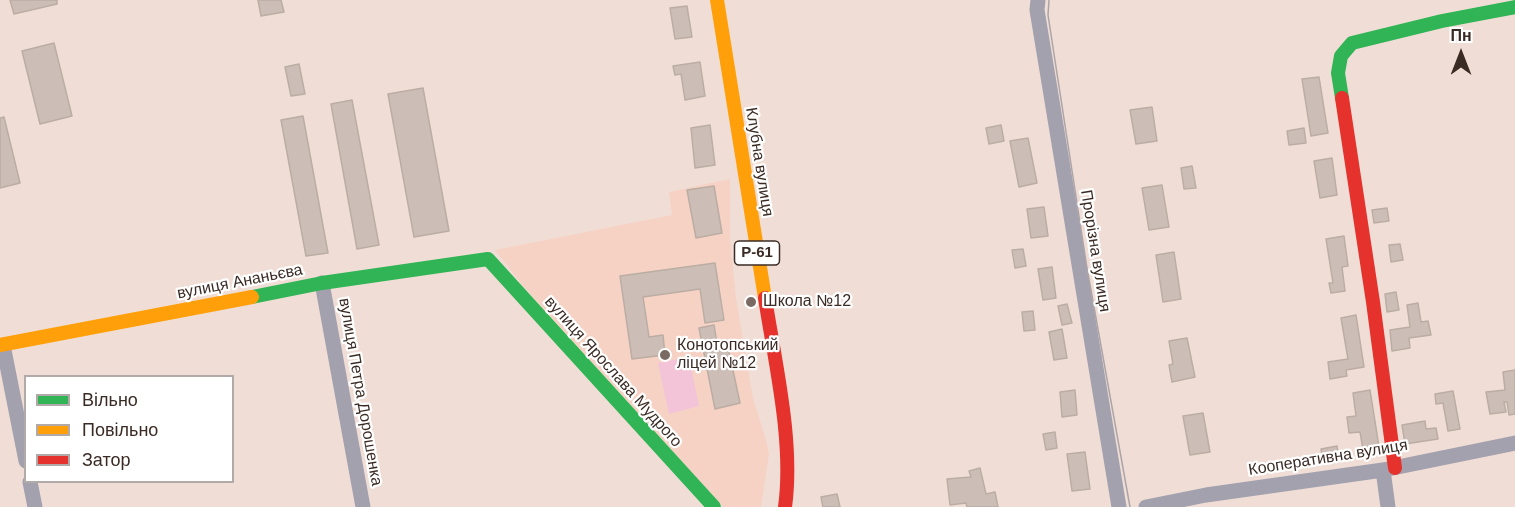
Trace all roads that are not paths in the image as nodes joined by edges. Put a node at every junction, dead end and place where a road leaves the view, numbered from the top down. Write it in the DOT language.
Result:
graph roads {
  1 [pos="717,0"];
  2 [pos="1038,0"];
  3 [pos="1515,7"];
  4 [pos="488,259"];
  5 [pos="322,283"];
  6 [pos="1,345"];
  7 [pos="1515,443"];
  8 [pos="24,452"];
  9 [pos="1389,469"];
  10 [pos="30,483"];
  11 [pos="1207,501"];
  12 [pos="34,507"];
  13 [pos="363,507"];
  14 [pos="714,507"];
  15 [pos="785,507"];
  16 [pos="1119,507"];
  17 [pos="1146,507"];
  18 [pos="1388,507"];
  1 -- 15 [label="street, Клубна вулиця / Р-61"];
  2 -- 16 [label="street, Прорізна вулиця"];
  3 -- 9 [label="street"];
  4 -- 5 [label="street, вулиця Ананьєва"];
  4 -- 14 [label="street, вулиця Ярослава Мудрого"];
  5 -- 6 [label="street, вулиця Ананьєва"];
  5 -- 13 [label="street, вулиця Петра Дорошенка"];
  6 -- 8 [label="street"];
  7 -- 9 [label="street, Кооперативна вулиця"];
  9 -- 11 [label="street, Кооперативна вулиця"];
  9 -- 18 [label="street"];
  10 -- 12 [label="street"];
  11 -- 17 [label="street, Кооперативна вулиця"];
}
